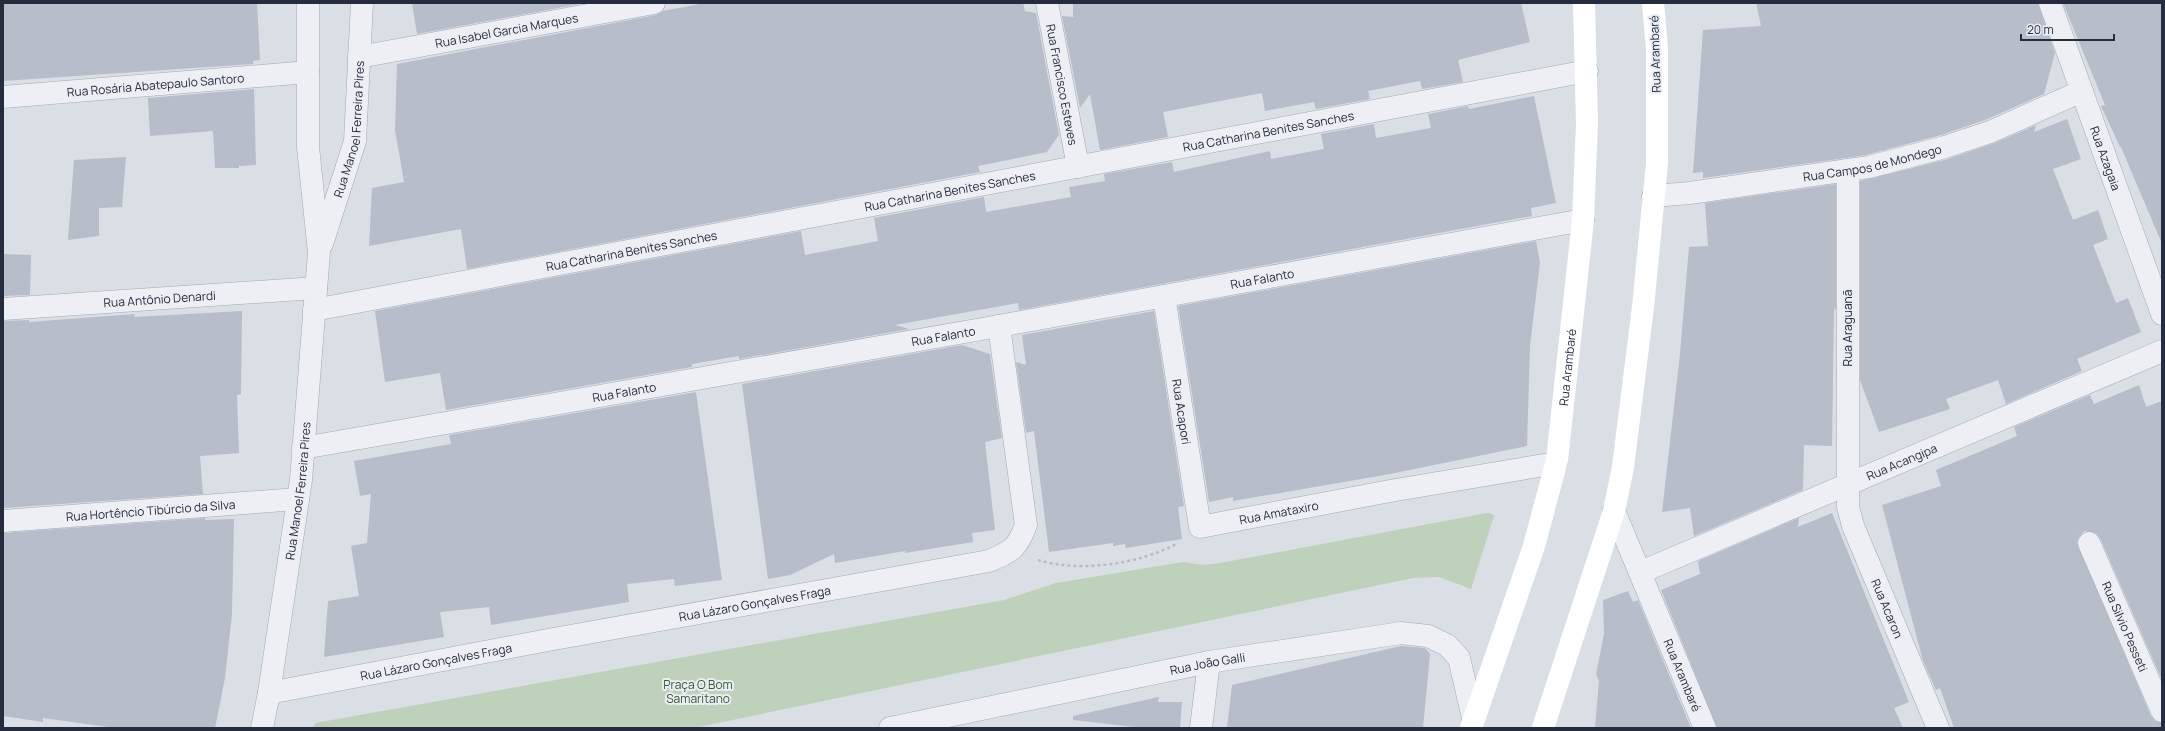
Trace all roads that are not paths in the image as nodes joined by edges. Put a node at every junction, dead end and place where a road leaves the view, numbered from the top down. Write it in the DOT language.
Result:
graph roads {
  1 [pos="308,3"];
  2 [pos="362,3"];
  3 [pos="654,3"];
  4 [pos="1048,3"];
  5 [pos="1584,3"];
  6 [pos="1653,3"];
  7 [pos="2050,3"];
  8 [pos="359,57"];
  9 [pos="1587,71"];
  10 [pos="308,72"];
  11 [pos="2082,91"];
  12 [pos="3,97"];
  13 [pos="1078,167"];
  14 [pos="1848,170"];
  15 [pos="1653,196"];
  16 [pos="1582,220"];
  17 [pos="319,252"];
  18 [pos="316,288"];
  19 [pos="1164,296"];
  20 [pos="3,309"];
  21 [pos="314,310"];
  22 [pos="2162,314"];
  23 [pos="999,326"];
  24 [pos="2162,351"];
  25 [pos="303,448"];
  26 [pos="1556,463"];
  27 [pos="1847,486"];
  28 [pos="298,499"];
  29 [pos="1614,511"];
  30 [pos="3,521"];
  31 [pos="1200,527"];
  32 [pos="2089,543"];
  33 [pos="1641,572"];
  34 [pos="1209,662"];
  35 [pos="269,693"];
  36 [pos="2162,711"];
  37 [pos="958,721"];
  38 [pos="1472,723"];
  39 [pos="262,728"];
  40 [pos="890,728"];
  41 [pos="1201,728"];
  42 [pos="1543,728"];
  43 [pos="1705,728"];
  44 [pos="1938,728"];
  1 -- 10 [label="street, Rua Manoel Ferreira Pires"];
  2 -- 8 [label="street, Rua Manoel Ferreira Pires"];
  3 -- 8 [label="street, Rua Isabel Garcia Marques"];
  4 -- 13 [label="street, Rua Francisco Esteves"];
  5 -- 9 [label="main road, Rua Arambaré"];
  6 -- 15 [label="main road, Rua Arambaré"];
  7 -- 11 [label="street, Rua Azagaia"];
  8 -- 17 [label="street, Rua Manoel Ferreira Pires"];
  9 -- 13 [label="street, Rua Catharina Benites Sanches"];
  9 -- 16 [label="main road, Rua Arambaré"];
  10 -- 12 [label="street, Rua Rosária Abatepaulo Santoro"];
  10 -- 17 [label="street, Rua Manoel Ferreira Pires"];
  11 -- 14 [label="street, Rua Campos de Mondego"];
  11 -- 22 [label="street, Rua Azagaia"];
  13 -- 21 [label="street, Rua Catharina Benites Sanches"];
  14 -- 15 [label="street, Rua Campos de Mondego"];
  14 -- 27 [label="street, Rua Araguanã"];
  15 -- 29 [label="main road, Rua Arambaré"];
  16 -- 19 [label="street, Rua Falanto"];
  16 -- 26 [label="main road, Rua Arambaré"];
  17 -- 18 [label="street, Rua Manoel Ferreira Pires"];
  18 -- 20 [label="street, Rua Antônio Denardi"];
  18 -- 21 [label="street, Rua Manoel Ferreira Pires"];
  19 -- 23 [label="street, Rua Falanto"];
  19 -- 31 [label="street, Rua Acapori"];
  21 -- 25 [label="street, Rua Manoel Ferreira Pires"];
  23 -- 25 [label="street, Rua Falanto"];
  23 -- 35 [label="street, Rua Lázaro Gonçalves Fraga"];
  24 -- 27 [label="street, Rua Acangipa"];
  25 -- 28 [label="street, Rua Manoel Ferreira Pires"];
  26 -- 31 [label="street, Rua Amataxiro"];
  26 -- 38 [label="main road, Rua Arambaré"];
  27 -- 33 [label="street, Rua Acangipa"];
  27 -- 44 [label="street, Rua Acaron"];
  28 -- 30 [label="street, Rua Hortêncio Tibúrcio da Silva"];
  28 -- 35 [label="street, Rua Manoel Ferreira Pires"];
  29 -- 33 [label="street, Rua Arambaré"];
  29 -- 42 [label="main road, Rua Arambaré"];
  32 -- 36 [label="street, Rua Silvio Pesseti"];
  33 -- 43 [label="street, Rua Arambaré"];
  34 -- 37 [label="street, Rua João Galli"];
  34 -- 38 [label="street, Rua João Galli"];
  34 -- 41 [label="street"];
  35 -- 39 [label="street, Rua Manoel Ferreira Pires"];
  37 -- 40 [label="street, Rua João Galli"];
}
